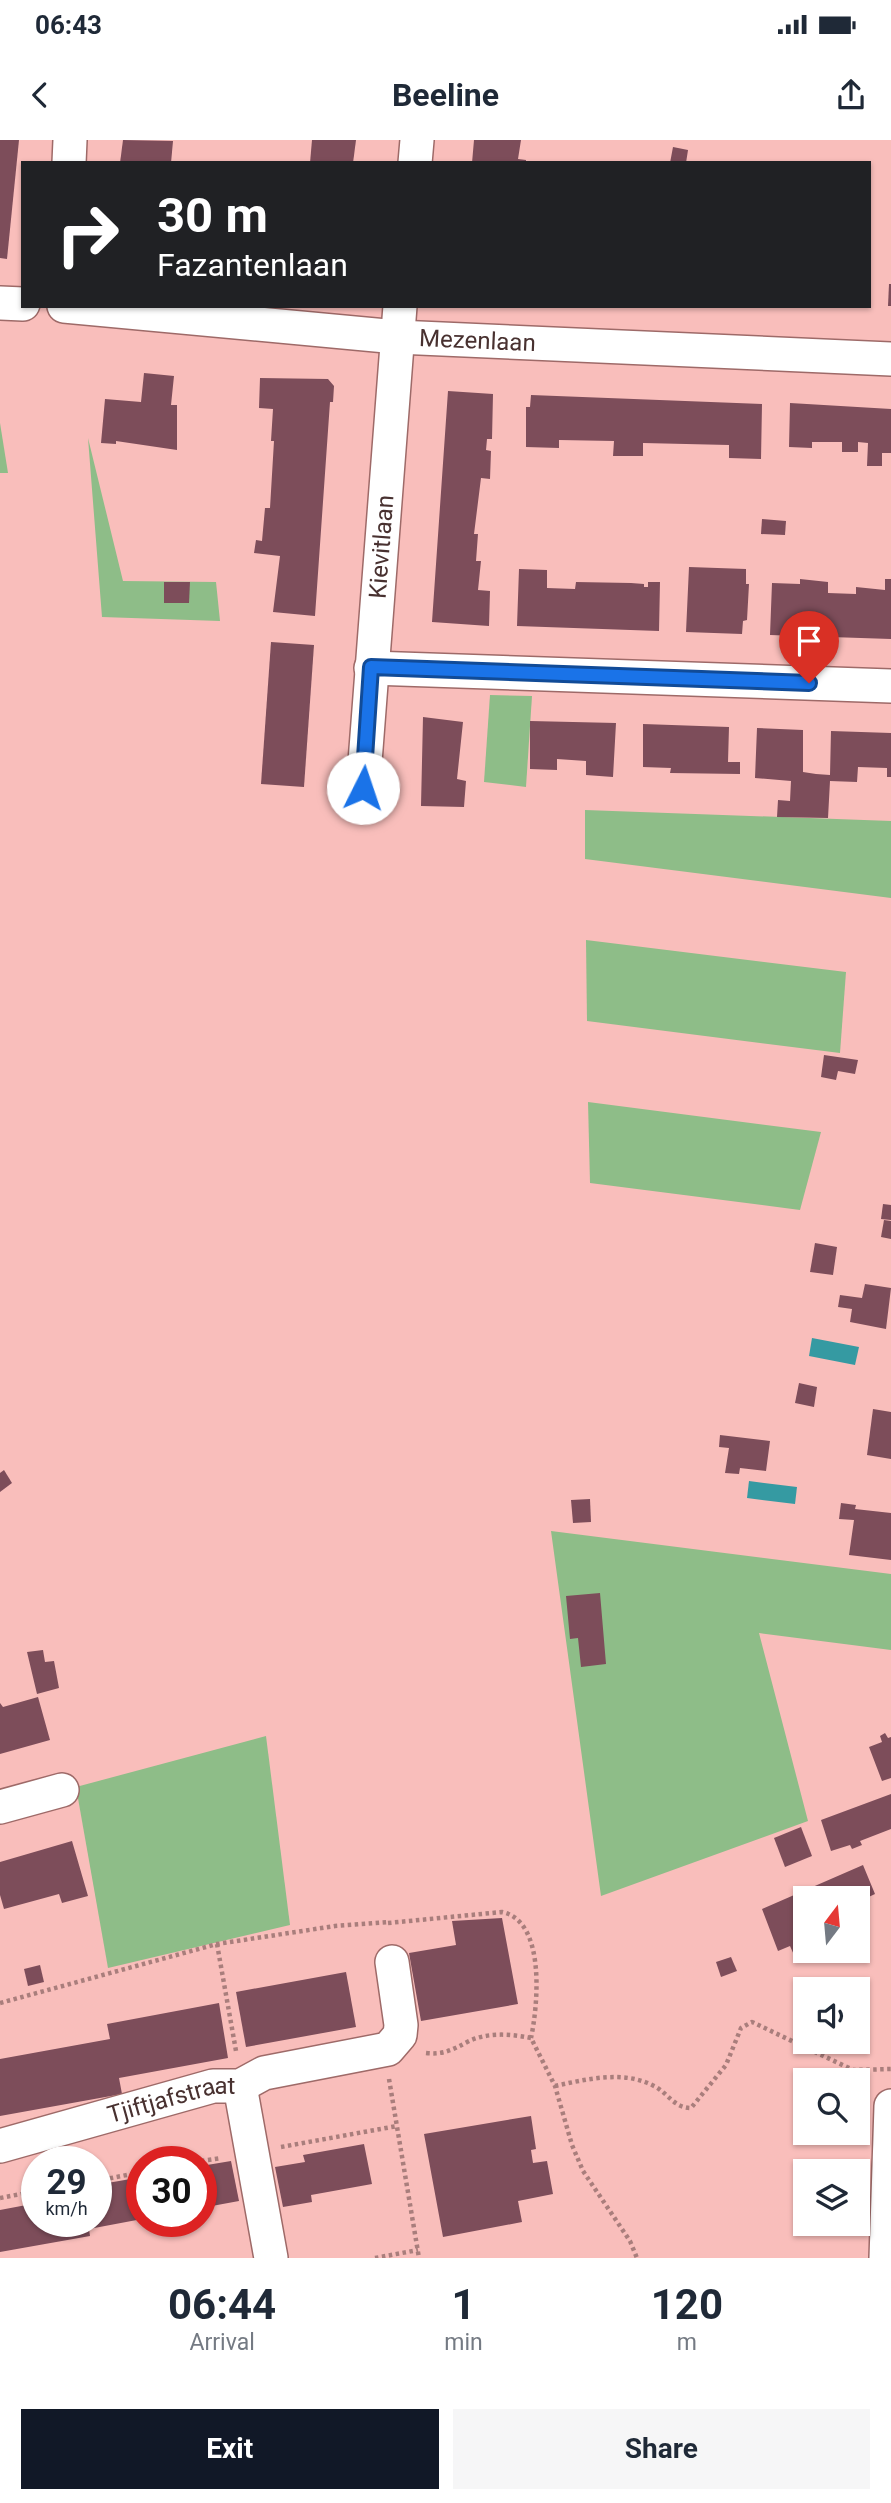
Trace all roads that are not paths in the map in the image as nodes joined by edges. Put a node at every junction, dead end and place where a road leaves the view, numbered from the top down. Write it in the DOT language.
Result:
graph roads {
  1 [pos="69,140"];
  2 [pos="417,140"];
  3 [pos="69,161"];
  4 [pos="415,161"];
  5 [pos="0,303"];
  6 [pos="21,304"];
  7 [pos="106,308"];
  8 [pos="398,322"];
  9 [pos="891,359"];
  10 [pos="371,667"];
  11 [pos="891,686"];
  12 [pos="363,788"];
  13 [pos="62,1790"];
  14 [pos="0,1807"];
  15 [pos="393,1962"];
  16 [pos="240,2087"];
  17 [pos="891,2106"];
  18 [pos="0,2146"];
  19 [pos="271,2258"];
  20 [pos="886,2258"];
  1 -- 3 [label="street"];
  2 -- 4 [label="street"];
  5 -- 6 [label="street"];
  7 -- 8 [label="street, Mezenlaan"];
  8 -- 9 [label="street, Mezenlaan"];
  8 -- 10 [label="street, Kievitlaan"];
  10 -- 11 [label="street"];
  10 -- 12 [label="street, Kievitlaan"];
  13 -- 14 [label="street"];
  15 -- 16 [label="street, Tjiftjafstraat"];
  16 -- 18 [label="street, Tjiftjafstraat"];
  16 -- 19 [label="street"];
  17 -- 20 [label="street"];
}
